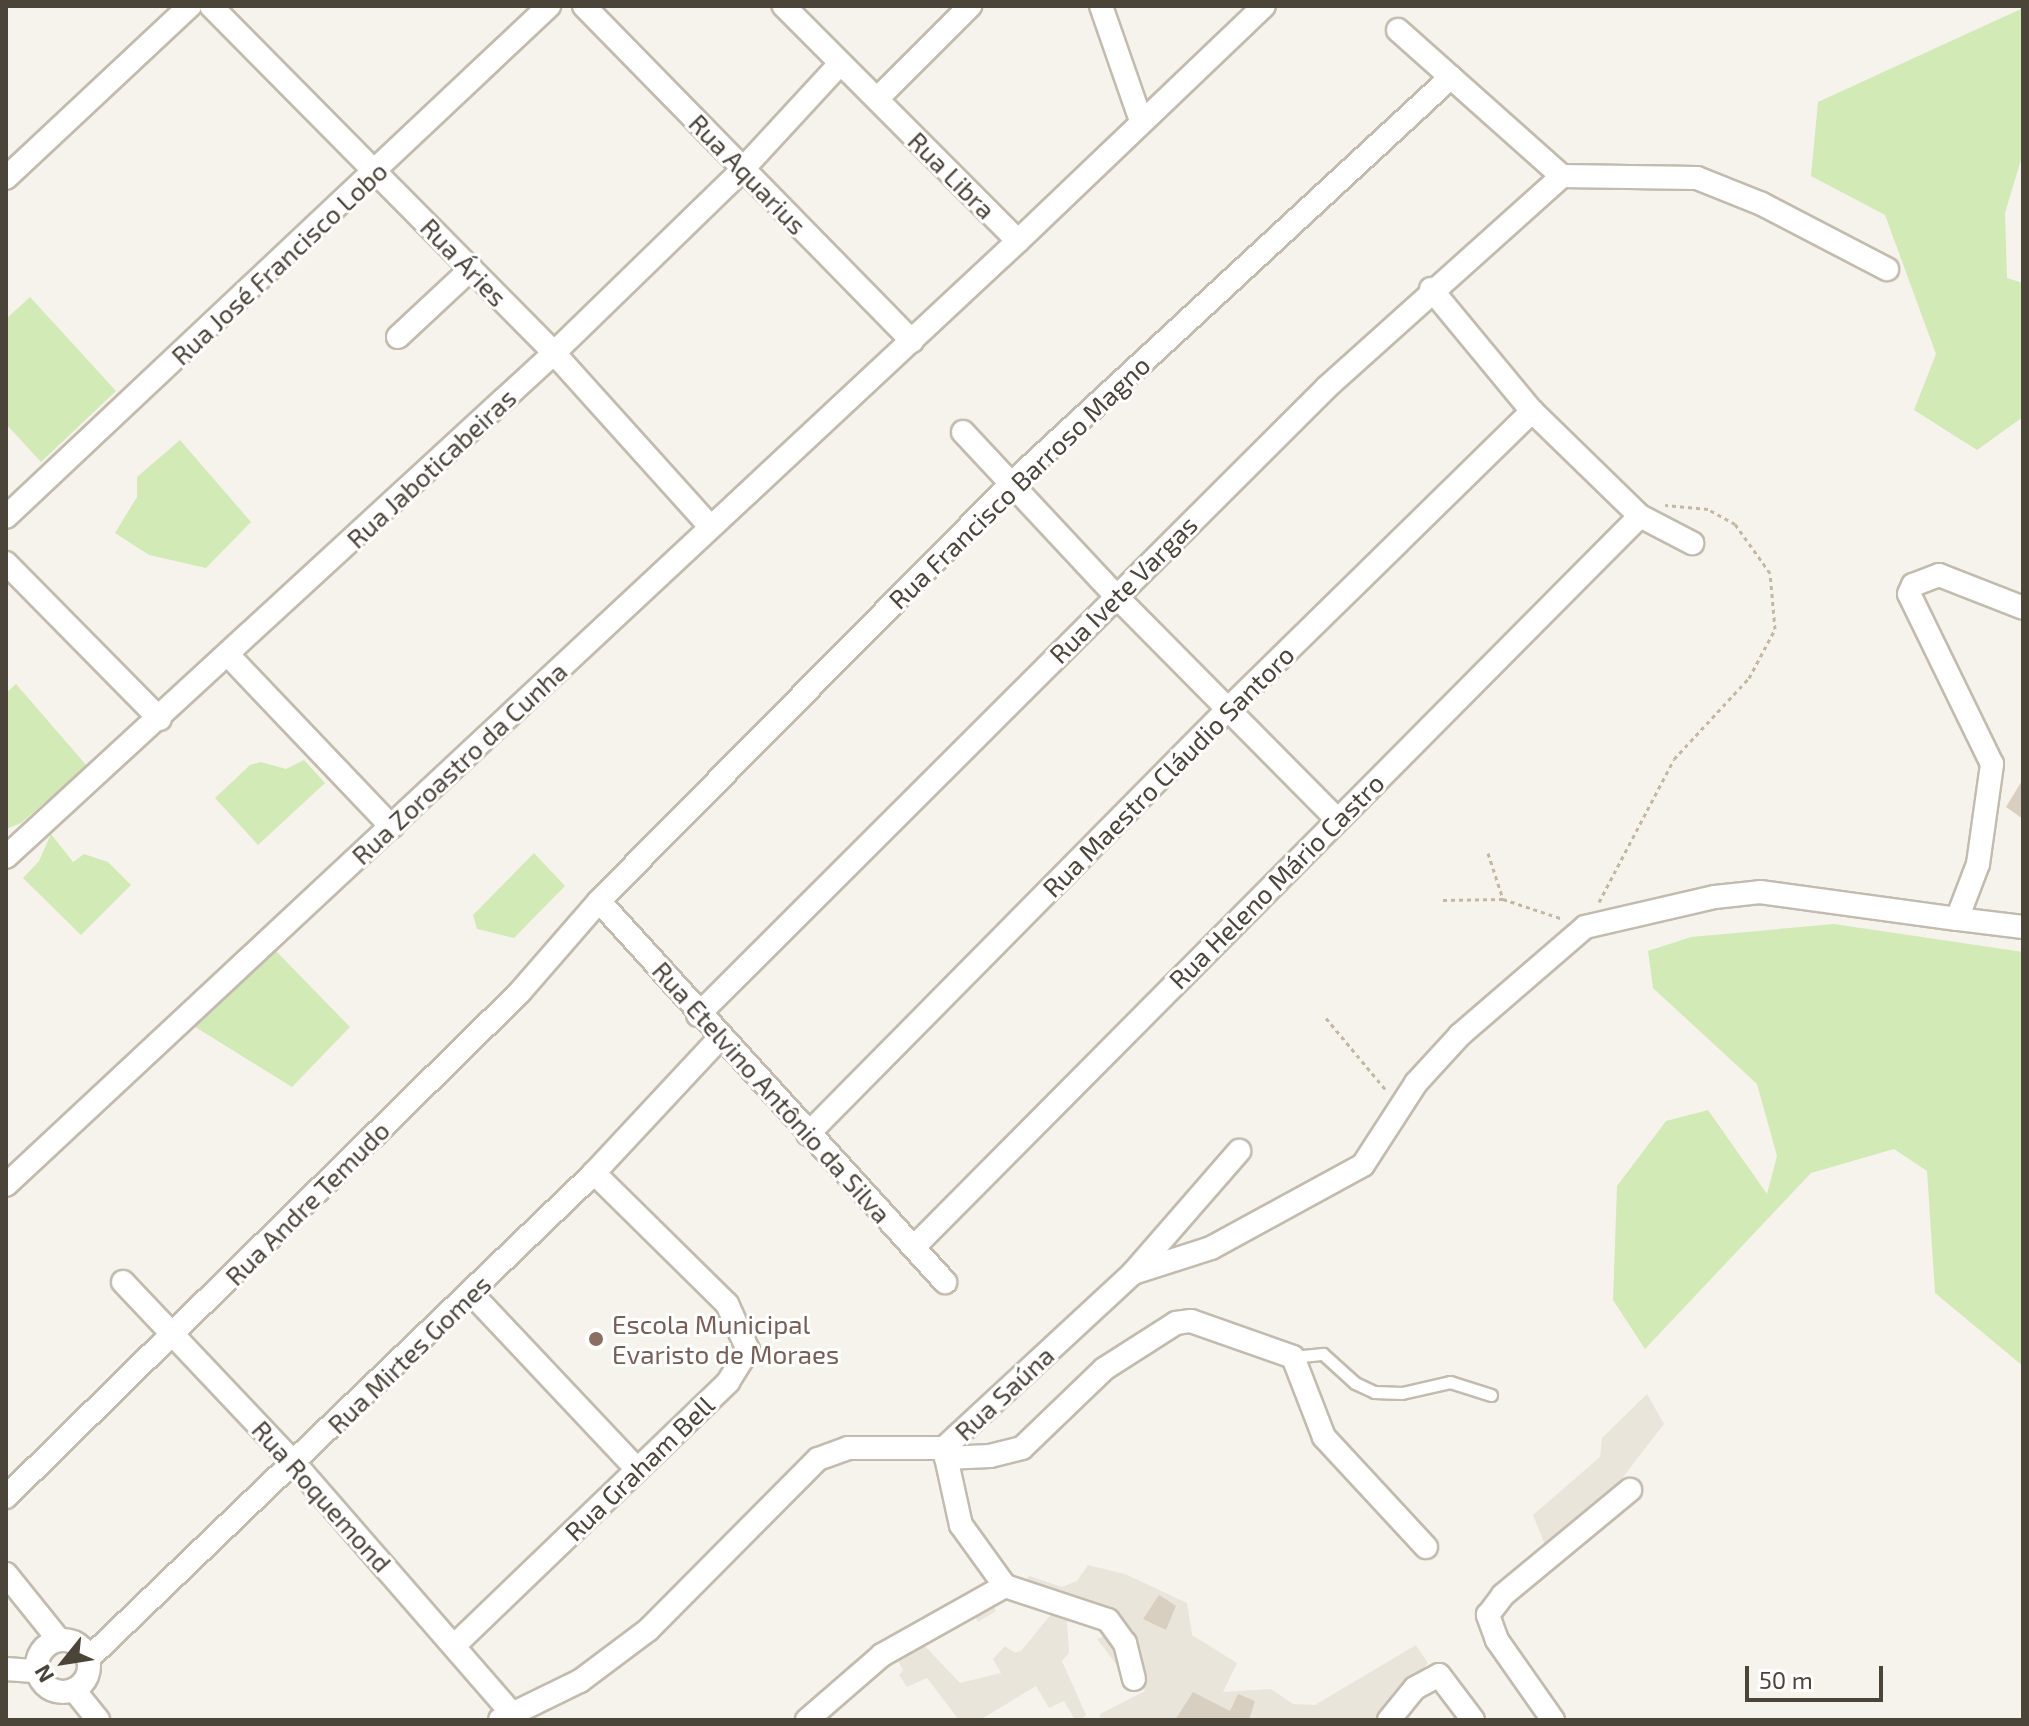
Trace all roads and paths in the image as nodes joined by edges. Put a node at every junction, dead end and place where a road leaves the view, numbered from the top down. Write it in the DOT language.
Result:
graph roads {
  1 [pos="190,6"];
  2 [pos="211,6"];
  3 [pos="549,6"];
  4 [pos="584,6"];
  5 [pos="784,6"];
  6 [pos="970,6"];
  7 [pos="1101,6"];
  8 [pos="1264,6"];
  9 [pos="1398,30"];
  10 [pos="840,64"];
  11 [pos="1451,77"];
  12 [pos="877,99"];
  13 [pos="1141,121"];
  14 [pos="743,169"];
  15 [pos="376,172"];
  16 [pos="1562,176"];
  17 [pos="6,178"];
  18 [pos="1018,241"];
  19 [pos="471,269"];
  20 [pos="1887,269"];
  21 [pos="1431,289"];
  22 [pos="398,337"];
  23 [pos="912,341"];
  24 [pos="554,353"];
  25 [pos="1532,411"];
  26 [pos="963,432"];
  27 [pos="1012,483"];
  28 [pos="1640,516"];
  29 [pos="6,517"];
  30 [pos="710,526"];
  31 [pos="1692,543"];
  32 [pos="6,563"];
  33 [pos="1116,596"];
  34 [pos="2023,608"];
  35 [pos="229,656"];
  36 [pos="1228,709"];
  37 [pos="160,719"];
  38 [pos="1337,819"];
  39 [pos="392,827"];
  40 [pos="1488,853"];
  41 [pos="6,857"];
  42 [pos="1503,899"];
  43 [pos="1443,900"];
  44 [pos="599,901"];
  45 [pos="1957,919"];
  46 [pos="1585,927"];
  47 [pos="2023,927"];
  48 [pos="698,1015"];
  49 [pos="1326,1018"];
  50 [pos="719,1039"];
  51 [pos="1400,1105"];
  52 [pos="808,1134"];
  53 [pos="1239,1151"];
  54 [pos="594,1173"];
  55 [pos="6,1185"];
  56 [pos="914,1247"];
  57 [pos="1133,1273"];
  58 [pos="123,1282"];
  59 [pos="945,1282"];
  60 [pos="471,1293"];
  61 [pos="174,1336"];
  62 [pos="1293,1357"];
  63 [pos="1491,1395"];
  64 [pos="945,1453"];
  65 [pos="296,1465"];
  66 [pos="637,1469"];
  67 [pos="1630,1490"];
  68 [pos="6,1497"];
  69 [pos="1426,1547"];
  70 [pos="6,1574"];
  71 [pos="1005,1586"];
  72 [pos="59,1640"];
  73 [pos="455,1645"];
  74 [pos="88,1659"];
  75 [pos="6,1669"];
  76 [pos="37,1671"];
  77 [pos="1134,1679"];
  78 [pos="74,1690"];
  79 [pos="507,1718"];
  80 [pos="98,1720"];
  81 [pos="807,1720"];
  82 [pos="1389,1720"];
  83 [pos="1473,1720"];
  84 [pos="1553,1720"];
  1 -- 17 [label="street"];
  2 -- 15 [label="street, Rua Áries"];
  3 -- 15 [label="street, Rua José Francisco Lobo"];
  4 -- 14 [label="street, Rua Aquarius"];
  5 -- 10 [label="street, Rua Libra"];
  6 -- 12 [label="street"];
  7 -- 13 [label="street"];
  8 -- 13 [label="street"];
  9 -- 11 [label="street"];
  10 -- 12 [label="street, Rua Libra"];
  10 -- 14 [label="street, Rua Jaboticabeiras"];
  11 -- 16 [label="street"];
  11 -- 27 [label="street, Rua Francisco Barroso Magno"];
  12 -- 18 [label="street, Rua Libra"];
  13 -- 18 [label="street"];
  14 -- 23 [label="street, Rua Aquarius"];
  14 -- 24 [label="street, Rua Jaboticabeiras"];
  15 -- 19 [label="street, Rua Áries"];
  15 -- 29 [label="street, Rua José Francisco Lobo"];
  16 -- 20 [label="street"];
  16 -- 21 [label="street, Rua Ivete Vargas"];
  18 -- 23 [label="street, Rua Libra"];
  19 -- 22 [label="street"];
  19 -- 24 [label="street, Rua Áries"];
  21 -- 25 [label="street"];
  21 -- 33 [label="street, Rua Ivete Vargas"];
  23 -- 30 [label="street, Rua Zoroastro da Cunha"];
  24 -- 30 [label="street, Rua Áries"];
  24 -- 35 [label="street, Rua Jaboticabeiras"];
  25 -- 28 [label="street"];
  25 -- 36 [label="street, Rua Maestro Cláudio Santoro"];
  26 -- 27 [label="street"];
  27 -- 33 [label="street"];
  27 -- 44 [label="street, Rua Francisco Barroso Magno"];
  28 -- 31 [label="street"];
  28 -- 38 [label="street, Rua Heleno Mário Castro"];
  28 -- 46 [label="path"];
  30 -- 39 [label="street, Rua Zoroastro da Cunha"];
  32 -- 37 [label="street"];
  33 -- 36 [label="street"];
  33 -- 48 [label="street, Rua Ivete Vargas"];
  34 -- 45 [label="street"];
  35 -- 37 [label="street, Rua Jaboticabeiras"];
  35 -- 39 [label="street"];
  36 -- 38 [label="street"];
  36 -- 52 [label="street, Rua Maestro Cláudio Santoro"];
  37 -- 41 [label="street, Rua Jaboticabeiras"];
  38 -- 56 [label="street, Rua Heleno Mário Castro"];
  39 -- 55 [label="street, Rua Zoroastro da Cunha"];
  40 -- 42 [label="path"];
  42 -- 43 [label="path"];
  42 -- 46 [label="path"];
  44 -- 48 [label="street, Rua Etelvino Antônio da Silva"];
  44 -- 61 [label="street, Rua Andre Temudo"];
  45 -- 46 [label="street"];
  45 -- 47 [label="street"];
  46 -- 51 [label="street"];
  48 -- 50 [label="street, Rua Etelvino Antônio da Silva"];
  49 -- 51 [label="path"];
  50 -- 52 [label="street, Rua Etelvino Antônio da Silva"];
  50 -- 54 [label="street, Rua Mirtes Gomes"];
  51 -- 57 [label="street"];
  52 -- 56 [label="street, Rua Etelvino Antônio da Silva"];
  53 -- 57 [label="street, Rua Saúna"];
  54 -- 60 [label="street, Rua Mirtes Gomes"];
  54 -- 66 [label="street, Rua Graham Bell"];
  56 -- 59 [label="street, Rua Etelvino Antônio da Silva"];
  57 -- 64 [label="street, Rua Saúna"];
  58 -- 61 [label="street, Rua Roquemond"];
  60 -- 65 [label="street, Rua Mirtes Gomes"];
  60 -- 66 [label="street"];
  61 -- 65 [label="street, Rua Roquemond"];
  61 -- 68 [label="street, Rua Andre Temudo"];
  62 -- 63 [label="lane"];
  62 -- 64 [label="street"];
  62 -- 69 [label="street"];
  64 -- 71 [label="street"];
  64 -- 79 [label="street, Rua Saúna"];
  65 -- 73 [label="street, Rua Roquemond"];
  65 -- 74 [label="street, Rua Mirtes Gomes"];
  66 -- 73 [label="street, Rua Graham Bell"];
  67 -- 84 [label="street"];
  70 -- 72 [label="street"];
  71 -- 77 [label="street"];
  71 -- 81 [label="street"];
  72 -- 74 [label="street"];
  72 -- 76 [label="street"];
  73 -- 79 [label="street, Rua Roquemond"];
  74 -- 78 [label="street"];
  75 -- 76 [label="street"];
  76 -- 78 [label="street"];
  78 -- 80 [label="street"];
  82 -- 83 [label="street"];
}
